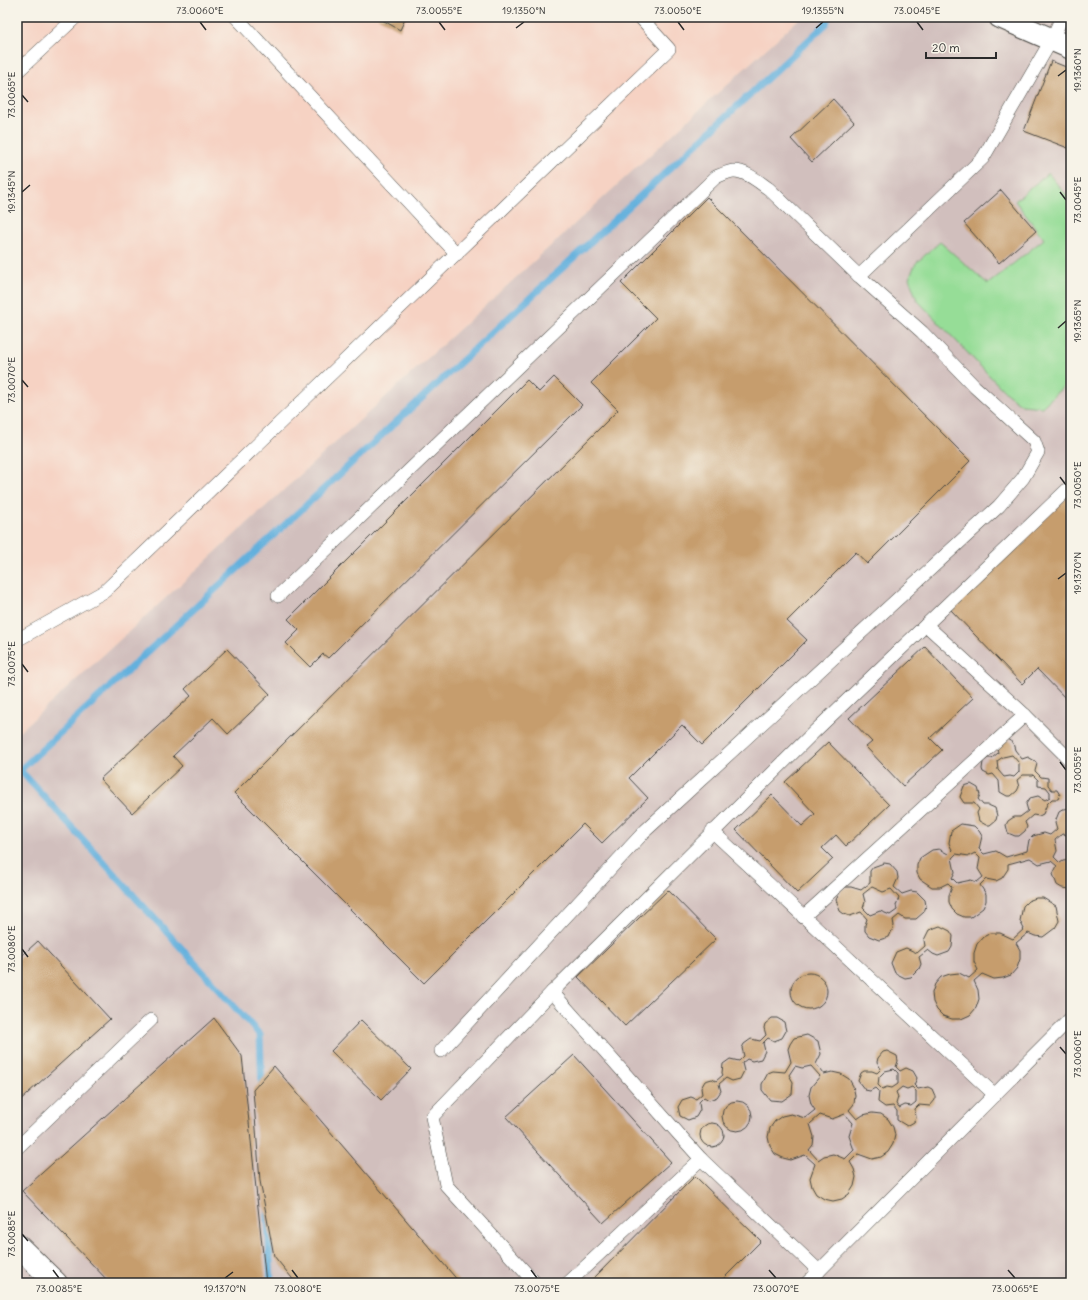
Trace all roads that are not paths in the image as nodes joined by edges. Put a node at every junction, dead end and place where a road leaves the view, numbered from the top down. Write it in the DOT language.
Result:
graph roads {
  1 [pos="76,17"];
  2 [pos="236,17"];
  3 [pos="640,17"];
  4 [pos="1000,17"];
  5 [pos="1062,17"];
  6 [pos="1062,43"];
  7 [pos="19,67"];
  8 [pos="457,254"];
  9 [pos="859,276"];
  10 [pos="1071,486"];
  11 [pos="278,596"];
  12 [pos="926,625"];
  13 [pos="17,640"];
  14 [pos="1025,715"];
  15 [pos="1071,761"];
  16 [pos="712,831"];
  17 [pos="803,917"];
  18 [pos="552,992"];
  19 [pos="1071,1018"];
  20 [pos="151,1020"];
  21 [pos="442,1051"];
  22 [pos="995,1095"];
  23 [pos="17,1148"];
  24 [pos="702,1158"];
  25 [pos="17,1245"];
  26 [pos="820,1271"];
  27 [pos="56,1283"];
  28 [pos="535,1283"];
  29 [pos="568,1283"];
  30 [pos="807,1283"];
  1 -- 7 [label="lane"];
  2 -- 8 [label="lane"];
  3 -- 8 [label="lane"];
  4 -- 6 [label="street"];
  5 -- 6 [label="lane"];
  6 -- 9 [label="lane"];
  8 -- 13 [label="lane"];
  9 -- 11 [label="lane"];
  9 -- 21 [label="lane"];
  10 -- 12 [label="lane"];
  12 -- 14 [label="lane"];
  12 -- 16 [label="lane"];
  14 -- 15 [label="lane"];
  14 -- 17 [label="lane"];
  16 -- 17 [label="lane"];
  16 -- 18 [label="lane"];
  17 -- 22 [label="lane"];
  18 -- 24 [label="lane"];
  18 -- 28 [label="lane"];
  19 -- 22 [label="lane"];
  20 -- 23 [label="lane"];
  22 -- 26 [label="lane"];
  24 -- 26 [label="lane"];
  24 -- 29 [label="lane"];
  25 -- 27 [label="street"];
  26 -- 30 [label="lane"];
}
